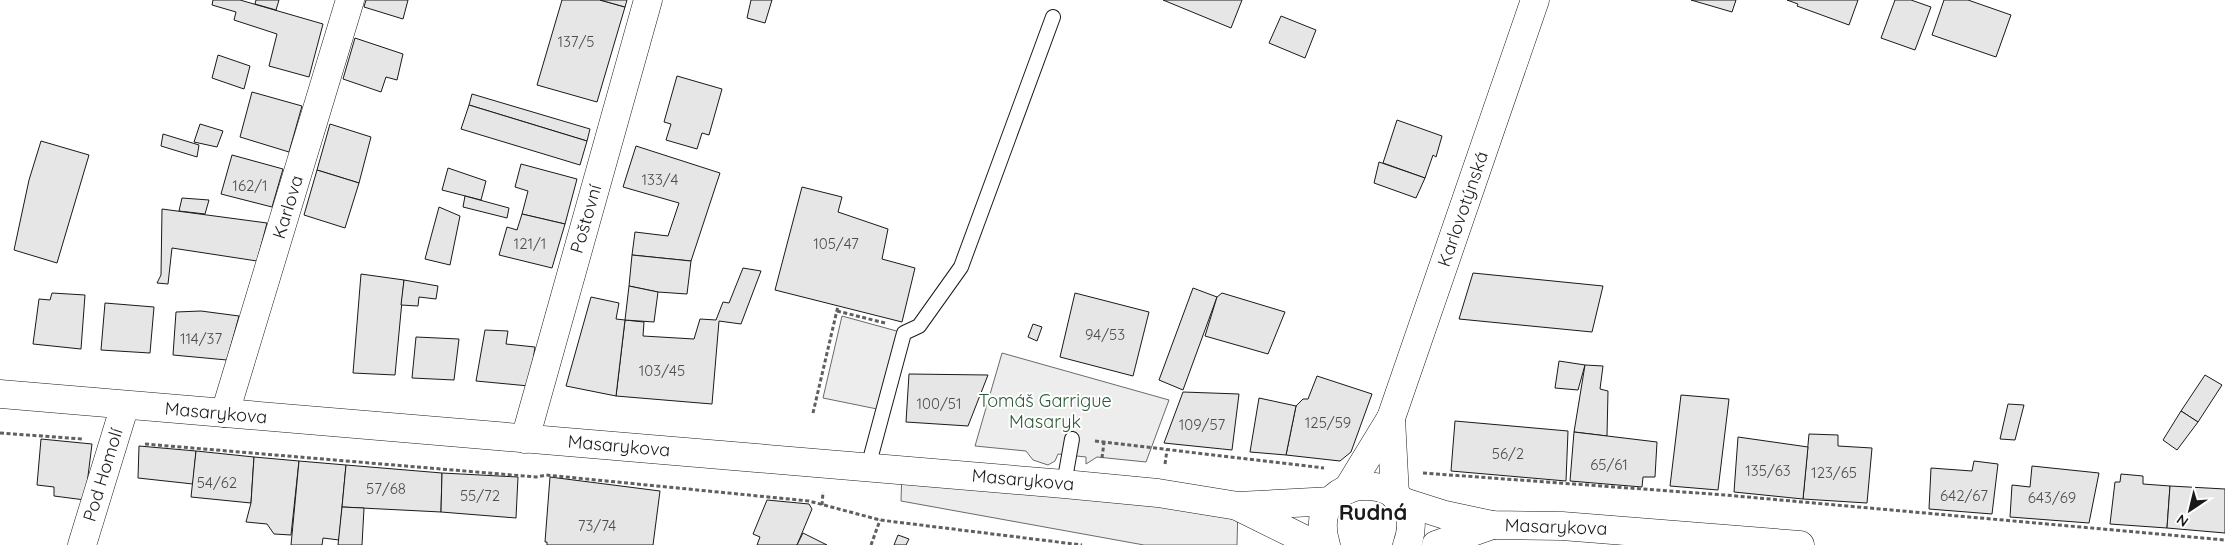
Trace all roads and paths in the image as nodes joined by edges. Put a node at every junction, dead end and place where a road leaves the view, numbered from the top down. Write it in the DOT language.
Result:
graph roads {
  1 [pos="350,0"];
  2 [pos="648,0"];
  3 [pos="1535,0"];
  4 [pos="1053,17"];
  5 [pos="912,330"];
  6 [pos="0,394"];
  7 [pos="125,405"];
  8 [pos="813,412"];
  9 [pos="225,414"];
  10 [pos="1391,418"];
  11 [pos="0,433"];
  12 [pos="524,438"];
  13 [pos="1072,438"];
  14 [pos="84,440"];
  15 [pos="1104,442"];
  16 [pos="136,443"];
  17 [pos="1167,450"];
  18 [pos="1102,458"];
  19 [pos="1165,464"];
  20 [pos="868,467"];
  21 [pos="1303,467"];
  22 [pos="1418,472"];
  23 [pos="1064,484"];
  24 [pos="824,489"];
  25 [pos="1340,495"];
  26 [pos="1398,498"];
  27 [pos="822,505"];
  28 [pos="1238,506"];
  29 [pos="880,520"];
  30 [pos="1492,525"];
  31 [pos="2225,540"];
  32 [pos="82,545"];
  33 [pos="871,545"];
  34 [pos="1082,545"];
  35 [pos="1316,545"];
  36 [pos="1326,545"];
  37 [pos="1407,545"];
  38 [pos="1436,545"];
  39 [pos="1800,545"];
  1 -- 9 [label="main road, Karlova"];
  2 -- 12 [label="main road, Poštovní"];
  3 -- 10 [label="main road, Karlovotýnská"];
  4 -- 5 [label="lane"];
  5 -- 8 [label="path"];
  5 -- 20 [label="lane"];
  6 -- 7 [label="main road, Masarykova"];
  7 -- 9 [label="main road, Masarykova"];
  7 -- 32 [label="main road, Pod Homolí"];
  9 -- 12 [label="main road, Masarykova"];
  10 -- 25 [label="main road"];
  10 -- 26 [label="main road"];
  11 -- 14 [label="path"];
  12 -- 20 [label="main road, Masarykova"];
  13 -- 15 [label="path"];
  13 -- 23 [label="lane"];
  15 -- 17 [label="path"];
  15 -- 18 [label="path"];
  16 -- 27 [label="path"];
  17 -- 19 [label="path"];
  17 -- 21 [label="path"];
  20 -- 23 [label="main road, Masarykova"];
  22 -- 31 [label="path"];
  23 -- 28 [label="main road, Masarykova"];
  24 -- 27 [label="path"];
  25 -- 26 [label="main road"];
  25 -- 28 [label="main road"];
  25 -- 36 [label="main road"];
  26 -- 30 [label="main road"];
  26 -- 37 [label="main road"];
  27 -- 29 [label="path"];
  28 -- 35 [label="main road"];
  29 -- 33 [label="path"];
  29 -- 34 [label="path"];
  30 -- 38 [label="main road"];
  30 -- 39 [label="main road, Masarykova"];
}
